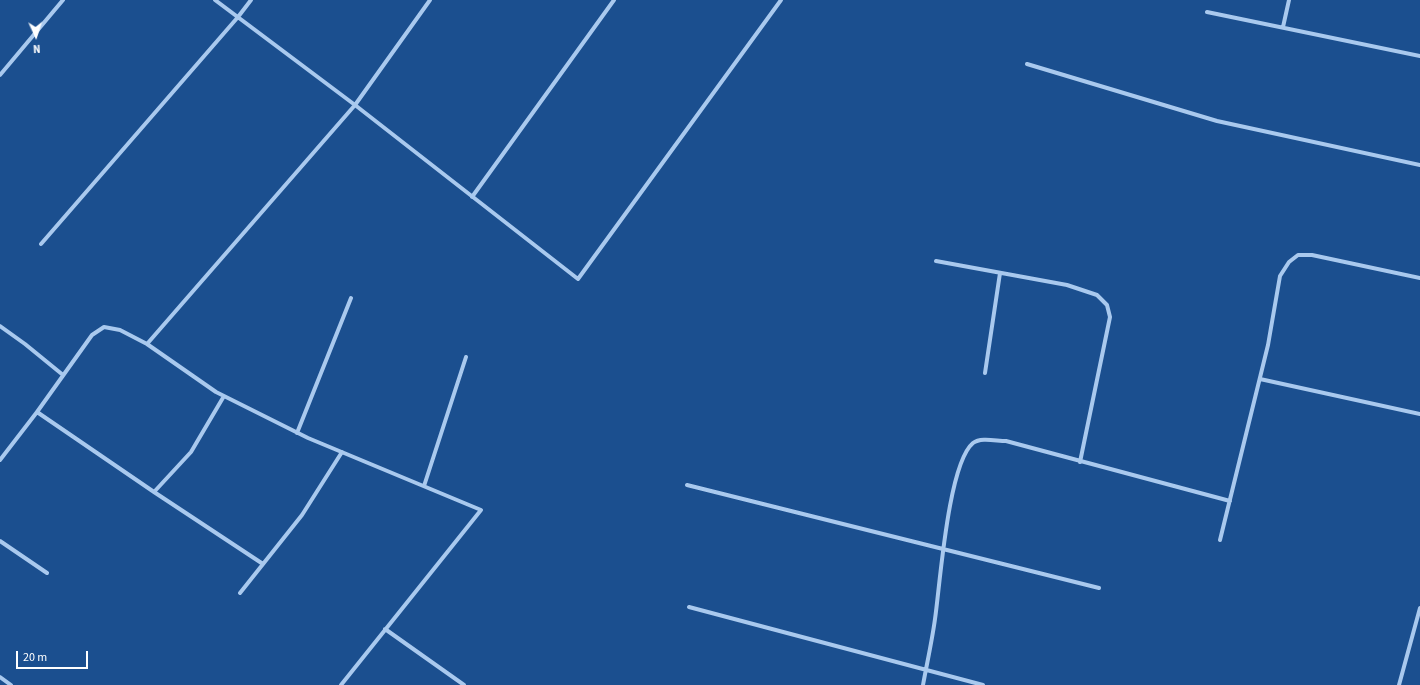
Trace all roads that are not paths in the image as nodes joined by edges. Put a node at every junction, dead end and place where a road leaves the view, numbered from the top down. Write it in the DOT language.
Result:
graph roads {
  1 [pos="63,0"];
  2 [pos="215,0"];
  3 [pos="251,0"];
  4 [pos="430,0"];
  5 [pos="614,0"];
  6 [pos="781,0"];
  7 [pos="1289,0"];
  8 [pos="1207,12"];
  9 [pos="238,18"];
  10 [pos="1283,27"];
  11 [pos="1420,56"];
  12 [pos="1027,64"];
  13 [pos="0,75"];
  14 [pos="355,105"];
  15 [pos="1420,165"];
  16 [pos="472,197"];
  17 [pos="40,244"];
  18 [pos="936,262"];
  19 [pos="1000,273"];
  20 [pos="1420,278"];
  21 [pos="351,298"];
  22 [pos="0,326"];
  23 [pos="147,344"];
  24 [pos="466,356"];
  25 [pos="986,373"];
  26 [pos="63,375"];
  27 [pos="1260,379"];
  28 [pos="224,396"];
  29 [pos="37,412"];
  30 [pos="1420,414"];
  31 [pos="297,433"];
  32 [pos="342,452"];
  33 [pos="0,460"];
  34 [pos="1080,462"];
  35 [pos="687,485"];
  36 [pos="424,486"];
  37 [pos="154,492"];
  38 [pos="1230,501"];
  39 [pos="1220,540"];
  40 [pos="0,541"];
  41 [pos="943,549"];
  42 [pos="263,564"];
  43 [pos="47,573"];
  44 [pos="1099,588"];
  45 [pos="240,593"];
  46 [pos="689,607"];
  47 [pos="1420,608"];
  48 [pos="386,629"];
  49 [pos="926,669"];
  50 [pos="0,679"];
  51 [pos="11,685"];
  52 [pos="340,685"];
  53 [pos="464,685"];
  54 [pos="923,685"];
  55 [pos="983,685"];
  56 [pos="1399,685"];
  1 -- 13 [label="street"];
  2 -- 9 [label="street"];
  3 -- 9 [label="street"];
  4 -- 14 [label="street"];
  5 -- 16 [label="street"];
  6 -- 16 [label="street"];
  7 -- 10 [label="street"];
  8 -- 10 [label="street"];
  9 -- 14 [label="street"];
  9 -- 17 [label="street"];
  10 -- 11 [label="street"];
  12 -- 15 [label="street"];
  14 -- 16 [label="street"];
  14 -- 23 [label="street"];
  18 -- 19 [label="street"];
  19 -- 25 [label="street"];
  19 -- 34 [label="street"];
  20 -- 27 [label="street"];
  21 -- 31 [label="street"];
  22 -- 26 [label="street"];
  23 -- 26 [label="street"];
  23 -- 28 [label="street"];
  24 -- 36 [label="street"];
  26 -- 29 [label="street"];
  27 -- 30 [label="street"];
  27 -- 38 [label="street"];
  28 -- 31 [label="street"];
  28 -- 37 [label="street"];
  29 -- 33 [label="street"];
  29 -- 37 [label="street"];
  31 -- 32 [label="street"];
  32 -- 36 [label="street"];
  32 -- 42 [label="street"];
  34 -- 38 [label="street"];
  34 -- 41 [label="street"];
  35 -- 41 [label="street"];
  36 -- 48 [label="street"];
  37 -- 42 [label="street"];
  38 -- 39 [label="street"];
  40 -- 43 [label="street"];
  41 -- 44 [label="street"];
  41 -- 49 [label="street"];
  42 -- 45 [label="street"];
  46 -- 49 [label="street"];
  47 -- 56 [label="street"];
  48 -- 52 [label="street"];
  48 -- 53 [label="street"];
  49 -- 54 [label="street"];
  49 -- 55 [label="street"];
  50 -- 51 [label="street"];
}
